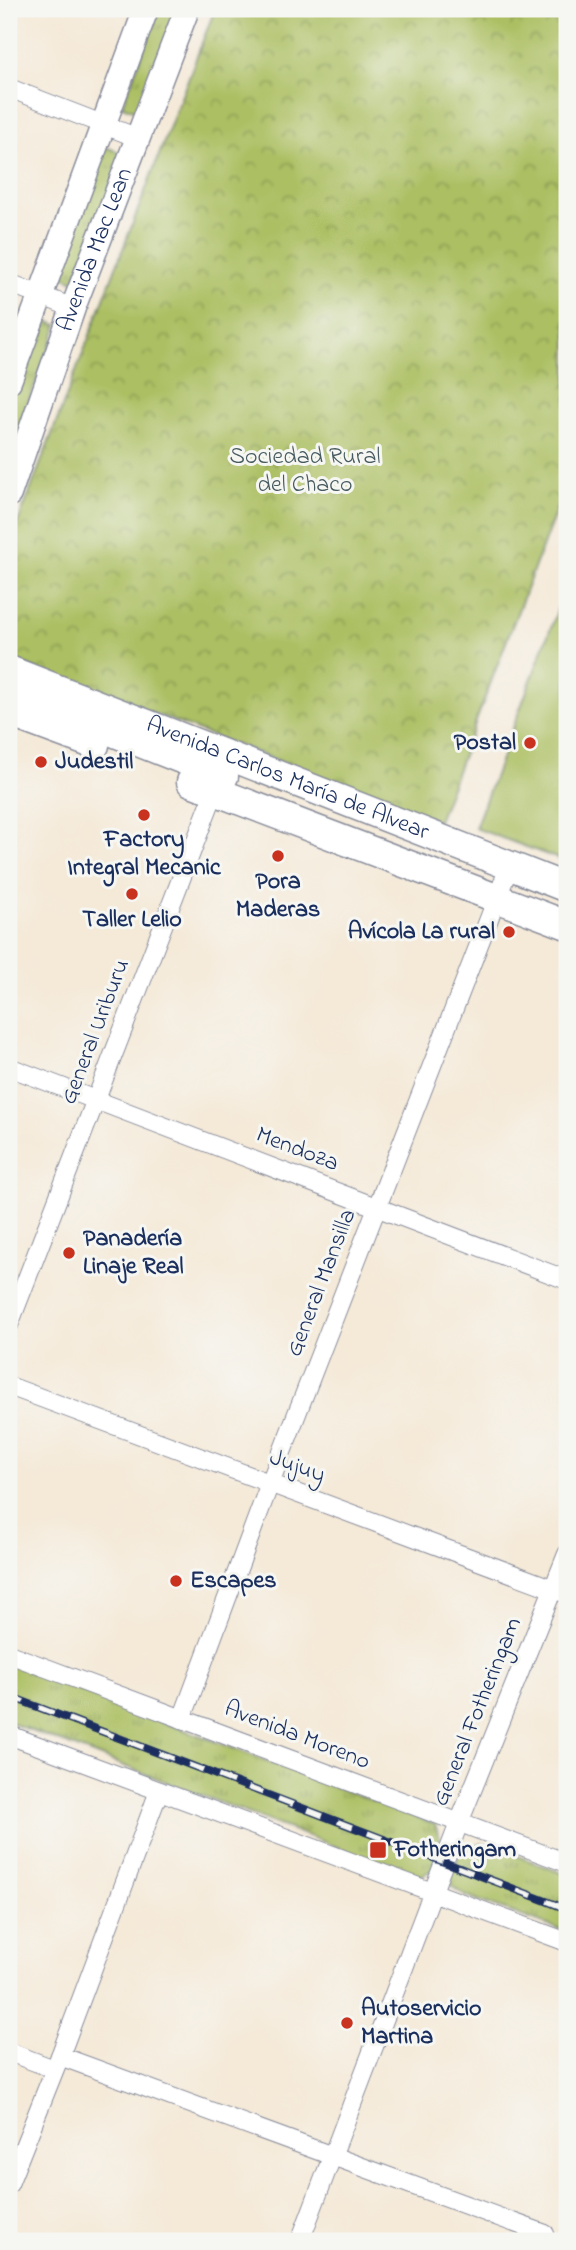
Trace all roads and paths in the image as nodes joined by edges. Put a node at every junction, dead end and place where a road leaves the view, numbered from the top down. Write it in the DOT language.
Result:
graph roads {
  1 [pos="146,9"];
  2 [pos="187,9"];
  3 [pos="9,88"];
  4 [pos="102,123"];
  5 [pos="138,138"];
  6 [pos="9,283"];
  7 [pos="42,296"];
  8 [pos="73,308"];
  9 [pos="9,382"];
  10 [pos="10,487"];
  11 [pos="9,670"];
  12 [pos="9,691"];
  13 [pos="9,713"];
  14 [pos="222,774"];
  15 [pos="503,882"];
  16 [pos="567,888"];
  17 [pos="567,905"];
  18 [pos="567,925"];
  19 [pos="9,1067"];
  20 [pos="97,1100"];
  21 [pos="378,1207"];
  22 [pos="567,1280"];
  23 [pos="9,1325"];
  24 [pos="9,1386"];
  25 [pos="270,1483"];
  26 [pos="567,1554"];
  27 [pos="561,1592"];
  28 [pos="9,1654"];
  29 [pos="182,1718"];
  30 [pos="9,1735"];
  31 [pos="159,1791"];
  32 [pos="459,1823"];
  33 [pos="567,1864"];
  34 [pos="433,1893"];
  35 [pos="567,1942"];
  36 [pos="9,2052"];
  37 [pos="57,2062"];
  38 [pos="334,2157"];
  39 [pos="9,2184"];
  40 [pos="545,2234"];
  41 [pos="300,2241"];
  1 -- 4 [label="main road, Avenida Mac Lean"];
  2 -- 5 [label="main road, Avenida Mac Lean"];
  3 -- 4 [label="street"];
  4 -- 5 [label="street"];
  4 -- 7 [label="main road, Avenida Mac Lean"];
  5 -- 8 [label="main road, Avenida Mac Lean"];
  6 -- 7 [label="street"];
  7 -- 8 [label="street"];
  7 -- 9 [label="main road, Avenida Mac Lean"];
  8 -- 10 [label="main road, Avenida Mac Lean"];
  11 -- 14 [label="main road, Avenida Carlos María de Alvear"];
  12 -- 14 [label="main road, Avenida Carlos María de Alvear"];
  13 -- 14 [label="main road, Avenida Carlos María de Alvear"];
  14 -- 15 [label="main road, Avenida Carlos María de Alvear"];
  14 -- 20 [label="street, General Uriburu"];
  15 -- 16 [label="main road, Avenida Carlos María de Alvear"];
  15 -- 17 [label="main road, Avenida Carlos María de Alvear"];
  15 -- 18 [label="main road, Avenida Carlos María de Alvear"];
  15 -- 21 [label="street, General Mansilla"];
  19 -- 20 [label="street, Mendoza"];
  20 -- 21 [label="street, Mendoza"];
  20 -- 23 [label="street, General Uriburu"];
  21 -- 22 [label="street, Mendoza"];
  21 -- 25 [label="street, General Mansilla"];
  24 -- 25 [label="street, Jujuy"];
  25 -- 27 [label="street, Jujuy"];
  25 -- 29 [label="street, General Mansilla"];
  26 -- 27 [label="street, General Fotheringam"];
  27 -- 32 [label="street, General Fotheringam"];
  28 -- 29 [label="street, Avenida Moreno"];
  29 -- 32 [label="street, Avenida Moreno"];
  30 -- 31 [label="street"];
  31 -- 34 [label="street"];
  31 -- 37 [label="street"];
  32 -- 33 [label="street, Avenida Moreno"];
  32 -- 34 [label="street, General Fotheringam"];
  34 -- 35 [label="street"];
  34 -- 38 [label="street, General Fotheringam"];
  36 -- 37 [label="street"];
  37 -- 38 [label="street"];
  37 -- 39 [label="street"];
  38 -- 40 [label="street"];
  38 -- 41 [label="street, General Fotheringam"];
}
